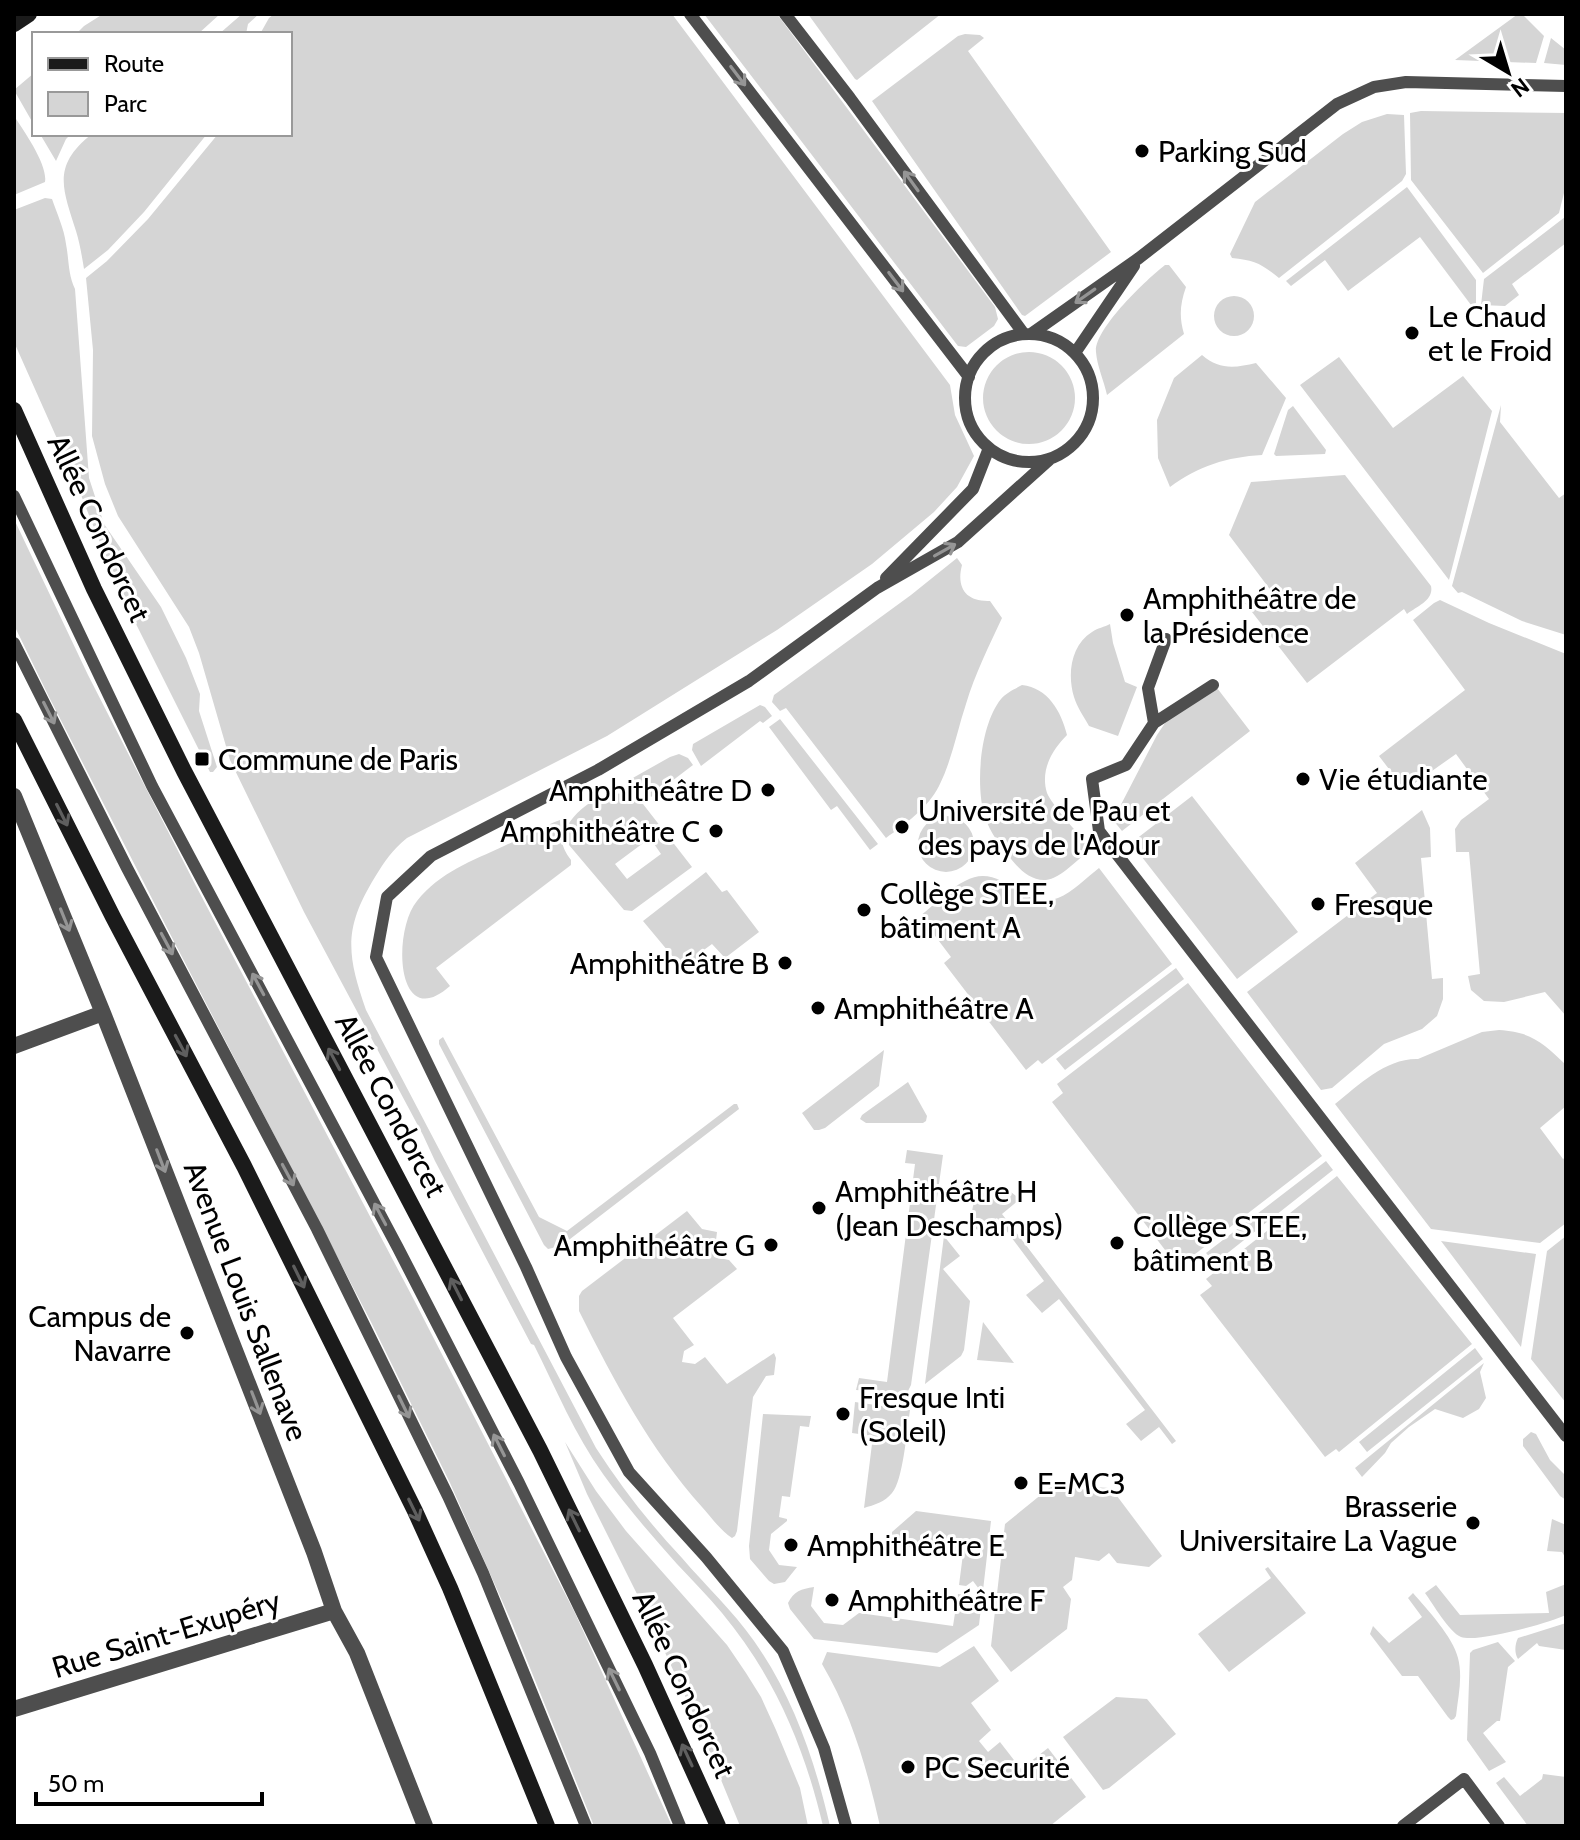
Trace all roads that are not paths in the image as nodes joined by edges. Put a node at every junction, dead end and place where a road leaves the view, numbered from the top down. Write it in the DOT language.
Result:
graph roads {
  1 [pos="29,14"];
  2 [pos="690,14"];
  3 [pos="785,14"];
  4 [pos="14,24"];
  5 [pos="1566,86"];
  6 [pos="1139,258"];
  7 [pos="1028,334"];
  8 [pos="1075,353"];
  9 [pos="969,377"];
  10 [pos="14,410"];
  11 [pos="989,448"];
  12 [pos="1049,460"];
  13 [pos="14,496"];
  14 [pos="877,588"];
  15 [pos="1166,639"];
  16 [pos="14,643"];
  17 [pos="1213,685"];
  18 [pos="14,720"];
  19 [pos="1154,723"];
  20 [pos="14,796"];
  21 [pos="103,1013"];
  22 [pos="14,1046"];
  23 [pos="1566,1436"];
  24 [pos="334,1611"];
  25 [pos="14,1709"];
  26 [pos="425,1826"];
  27 [pos="547,1826"];
  28 [pos="586,1826"];
  29 [pos="680,1826"];
  30 [pos="718,1826"];
  31 [pos="846,1826"];
  32 [pos="1403,1826"];
  33 [pos="1499,1826"];
  1 -- 4 [label="main road"];
  2 -- 9 [label="lane, one-way"];
  7 -- 3 [label="lane, one-way"];
  5 -- 6 [label="lane"];
  6 -- 7 [label="lane, one-way"];
  6 -- 8 [label="lane"];
  7 -- 8 [label="lane"];
  7 -- 9 [label="lane"];
  8 -- 12 [label="lane"];
  9 -- 11 [label="lane"];
  30 -- 10 [label="main road, Allée Condorcet, one-way"];
  11 -- 12 [label="lane"];
  11 -- 14 [label="lane"];
  14 -- 12 [label="lane, one-way"];
  29 -- 13 [label="lane, one-way"];
  14 -- 31 [label="lane"];
  15 -- 19 [label="lane"];
  16 -- 28 [label="lane, one-way"];
  17 -- 19 [label="lane"];
  18 -- 27 [label="main road, one-way"];
  19 -- 23 [label="lane"];
  20 -- 21 [label="street, Avenue Louis Sallenave, one-way"];
  21 -- 22 [label="street"];
  21 -- 24 [label="street, Avenue Louis Sallenave, one-way"];
  24 -- 25 [label="street, Rue Saint-Exupéry"];
  24 -- 26 [label="street, Avenue Louis Sallenave"];
  32 -- 33 [label="lane"];
}
